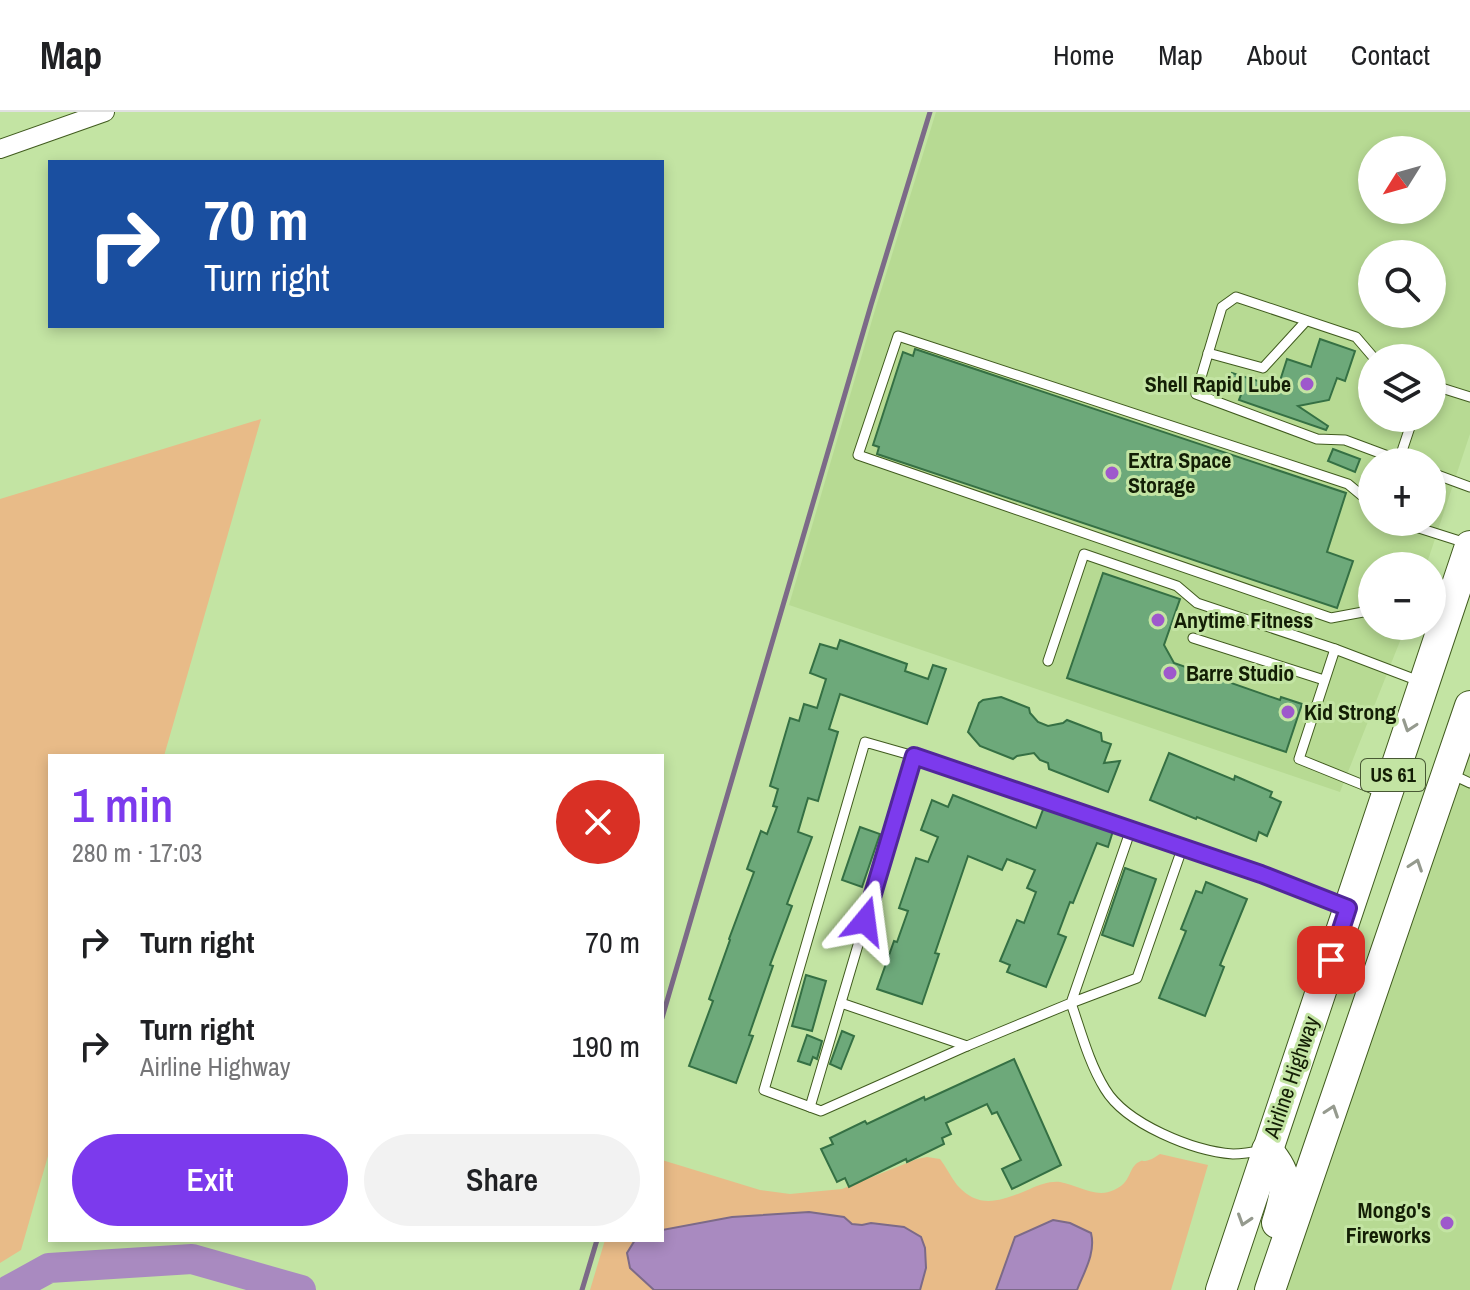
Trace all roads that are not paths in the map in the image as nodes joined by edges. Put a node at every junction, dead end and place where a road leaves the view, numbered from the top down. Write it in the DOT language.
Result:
graph roads {
  1 [pos="105,112"];
  2 [pos="0,149"];
  3 [pos="1306,321"];
  4 [pos="1362,344"];
  5 [pos="1208,353"];
  6 [pos="1446,389"];
  7 [pos="1470,397"];
  8 [pos="1366,448"];
  9 [pos="1446,478"];
  10 [pos="1470,487"];
  11 [pos="1358,492"];
  12 [pos="1443,536"];
  13 [pos="1470,545"];
  14 [pos="1446,595"];
  15 [pos="1358,613"];
  16 [pos="1193,638"];
  17 [pos="1429,640"];
  18 [pos="1335,649"];
  19 [pos="1048,661"];
  20 [pos="1324,680"];
  21 [pos="1424,683"];
  22 [pos="1470,706"];
  23 [pos="914,756"];
  24 [pos="1459,778"];
  25 [pos="1386,794"];
  26 [pos="1131,829"];
  27 [pos="1183,846"];
  28 [pos="1348,908"];
  29 [pos="1331,960"];
  30 [pos="841,1003"];
  31 [pos="1071,1003"];
  32 [pos="967,1046"];
  33 [pos="810,1107"];
  34 [pos="1267,1150"];
  35 [pos="1315,1160"];
  36 [pos="1221,1290"];
  37 [pos="1256,1290"];
  38 [pos="1270,1290"];
  1 -- 2 [label="street"];
  3 -- 4 [label="lane"];
  3 -- 5 [label="lane"];
  3 -- 5 [label="lane"];
  5 -- 8 [label="lane"];
  6 -- 7 [label="lane"];
  9 -- 10 [label="lane"];
  11 -- 15 [label="lane"];
  12 -- 13 [label="lane"];
  13 -- 14 [label="highway, Airline Highway / US 61"];
  16 -- 20 [label="lane"];
  17 -- 21 [label="highway, Airline Highway / US 61"];
  18 -- 19 [label="lane"];
  18 -- 20 [label="lane"];
  18 -- 21 [label="lane"];
  20 -- 25 [label="lane"];
  21 -- 25 [label="highway, Airline Highway / US 61, one-way"];
  22 -- 24 [label="highway, US 61"];
  23 -- 26 [label="lane"];
  23 -- 30 [label="lane"];
  23 -- 33 [label="lane"];
  35 -- 24 [label="highway, US 61, one-way"];
  25 -- 28 [label="highway, Airline Highway / US 61"];
  26 -- 27 [label="lane"];
  26 -- 31 [label="lane"];
  27 -- 28 [label="lane"];
  27 -- 31 [label="lane"];
  28 -- 29 [label="highway, Airline Highway / US 61"];
  29 -- 34 [label="highway, Airline Highway / US 61"];
  29 -- 35 [label="highway"];
  30 -- 32 [label="lane"];
  30 -- 33 [label="lane"];
  31 -- 32 [label="lane"];
  31 -- 34 [label="lane"];
  32 -- 33 [label="lane"];
  34 -- 36 [label="highway, Airline Highway / US 61, one-way"];
  34 -- 37 [label="highway"];
  35 -- 38 [label="highway, US 61"];
}
